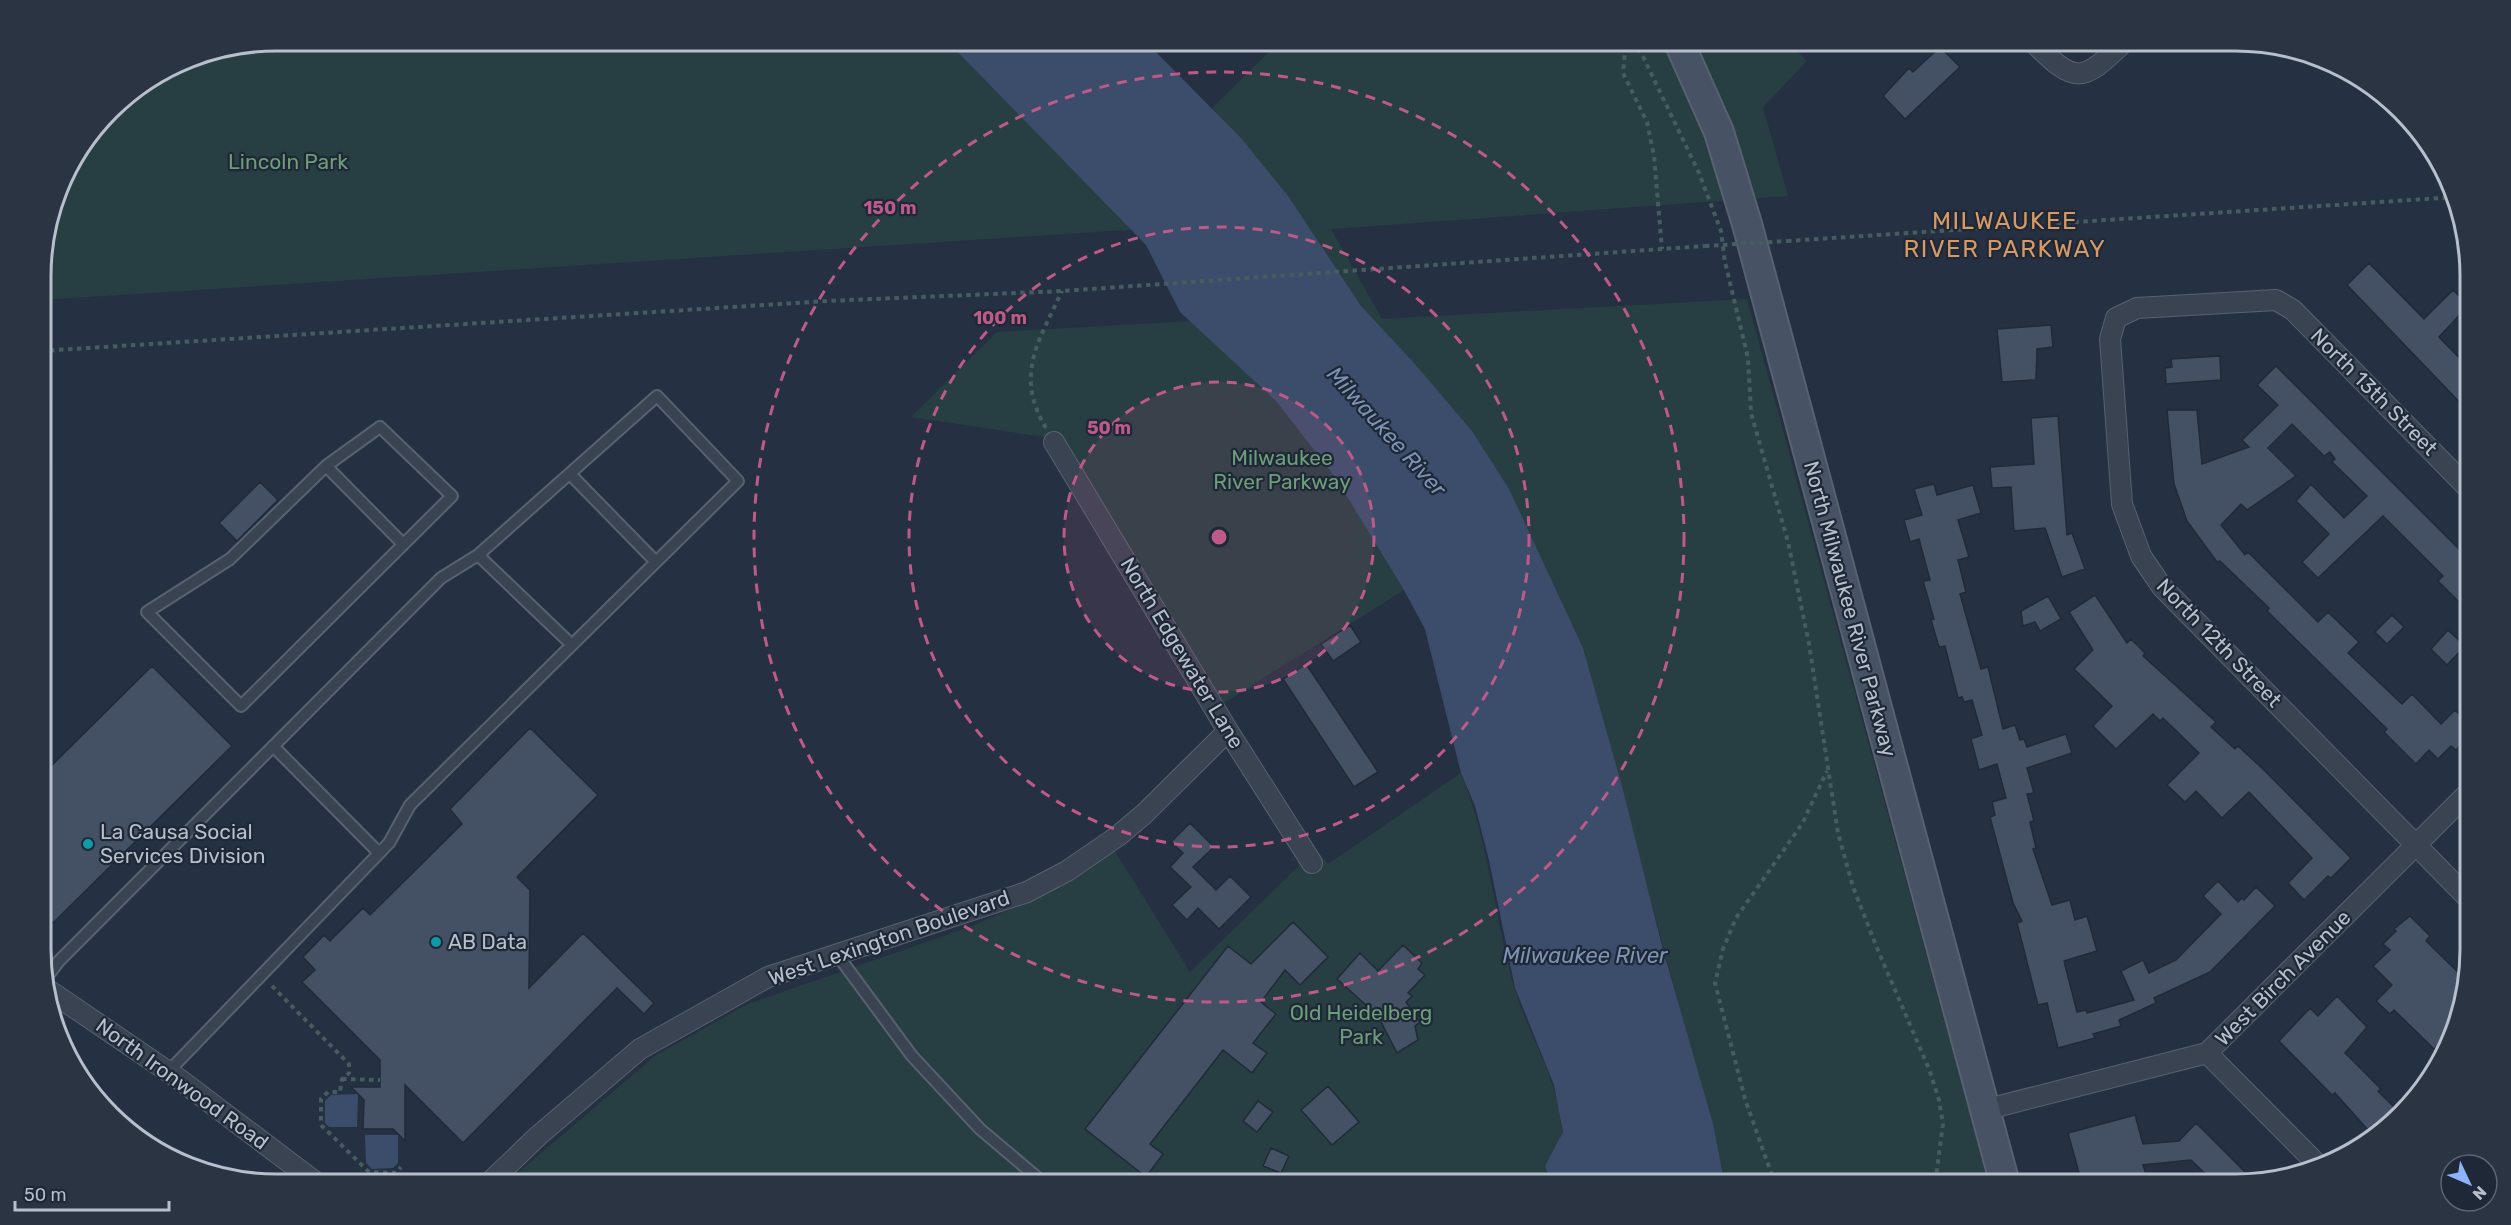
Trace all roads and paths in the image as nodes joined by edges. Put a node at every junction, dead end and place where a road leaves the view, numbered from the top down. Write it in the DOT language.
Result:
graph roads {
  1 [pos="1625,51"];
  2 [pos="1639,51"];
  3 [pos="1683,51"];
  4 [pos="2042,51"];
  5 [pos="2115,51"];
  6 [pos="2446,198"];
  7 [pos="1662,249"];
  8 [pos="1062,291"];
  9 [pos="2116,318"];
  10 [pos="51,350"];
  11 [pos="1054,442"];
  12 [pos="326,466"];
  13 [pos="570,474"];
  14 [pos="2460,480"];
  15 [pos="403,544"];
  16 [pos="478,555"];
  17 [pos="656,562"];
  18 [pos="572,645"];
  19 [pos="1228,731"];
  20 [pos="273,746"];
  21 [pos="1827,770"];
  22 [pos="2460,801"];
  23 [pos="2417,845"];
  24 [pos="379,853"];
  25 [pos="1312,863"];
  26 [pos="2460,890"];
  27 [pos="836,953"];
  28 [pos="52,970"];
  29 [pos="261,976"];
  30 [pos="56,995"];
  31 [pos="2207,1053"];
  32 [pos="168,1072"];
  33 [pos="342,1079"];
  34 [pos="380,1080"];
  35 [pos="1984,1110"];
  36 [pos="2313,1160"];
  37 [pos="401,1167"];
  38 [pos="303,1174"];
  39 [pos="498,1174"];
  40 [pos="1033,1174"];
  41 [pos="1771,1174"];
  42 [pos="1936,1174"];
  43 [pos="2002,1174"];
  1 -- 7 [label="path"];
  2 -- 21 [label="path"];
  3 -- 35 [label="street, North Milwaukee River Parkway"];
  4 -- 5 [label="street"];
  6 -- 7 [label="path, bridge"];
  7 -- 8 [label="path"];
  8 -- 10 [label="path"];
  8 -- 11 [label="path"];
  9 -- 14 [label="street, North 13th Street"];
  9 -- 23 [label="street, North 12th Street"];
  11 -- 19 [label="street, North Edgewater Lane"];
  12 -- 15 [label="lane"];
  12 -- 15 [label="lane"];
  12 -- 15 [label="lane"];
  13 -- 16 [label="lane"];
  13 -- 17 [label="lane"];
  13 -- 17 [label="lane"];
  16 -- 18 [label="lane"];
  16 -- 20 [label="lane"];
  17 -- 18 [label="lane"];
  18 -- 24 [label="lane"];
  19 -- 25 [label="street, North Edgewater Lane"];
  19 -- 27 [label="street, West Lexington Boulevard"];
  20 -- 24 [label="lane"];
  20 -- 28 [label="lane"];
  21 -- 41 [label="path"];
  21 -- 42 [label="path"];
  22 -- 23 [label="street, West Birch Avenue"];
  23 -- 26 [label="street, North 12th Street"];
  23 -- 31 [label="street, West Birch Avenue"];
  24 -- 29 [label="lane"];
  27 -- 39 [label="street, West Lexington Boulevard"];
  27 -- 40 [label="lane"];
  29 -- 32 [label="lane"];
  29 -- 33 [label="path"];
  30 -- 32 [label="street, North Ironwood Road"];
  31 -- 35 [label="street, West Birch Avenue"];
  31 -- 36 [label="street"];
  32 -- 38 [label="street, North Ironwood Road"];
  33 -- 34 [label="path"];
  33 -- 37 [label="path"];
  35 -- 43 [label="street, North Milwaukee River Parkway"];
}
